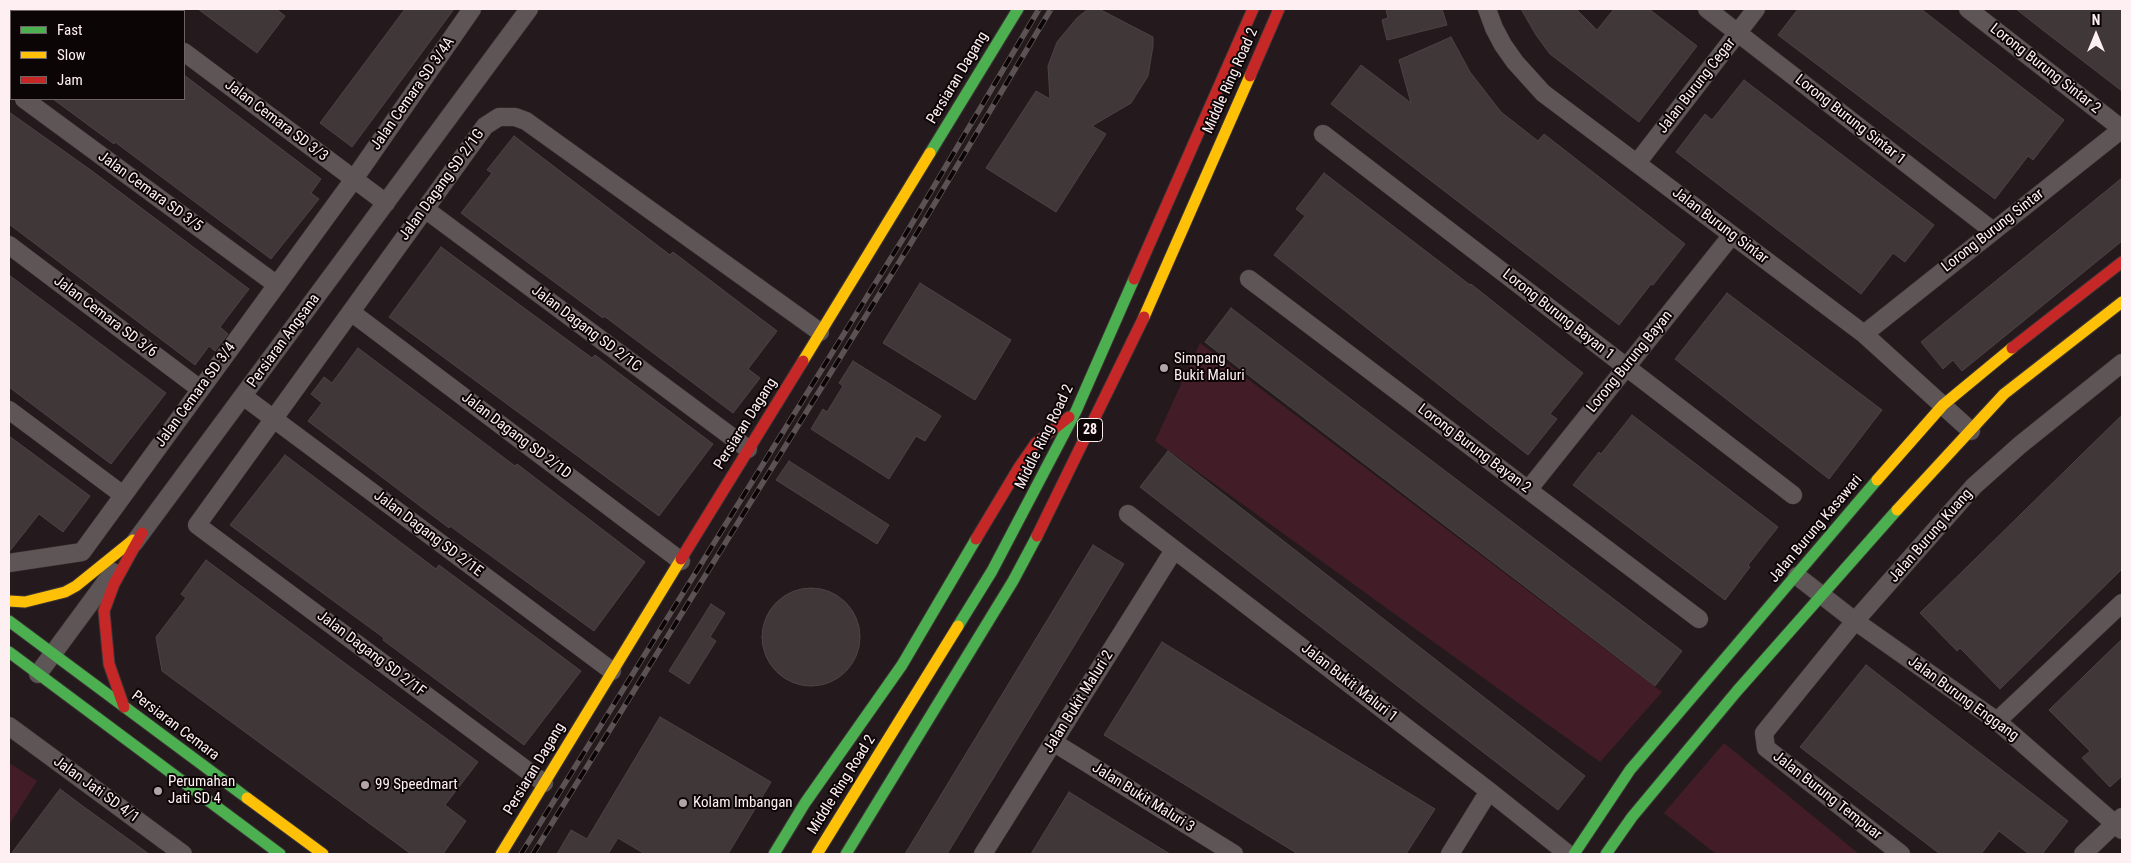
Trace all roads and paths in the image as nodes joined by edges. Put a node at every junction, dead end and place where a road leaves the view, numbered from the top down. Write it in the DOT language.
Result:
graph roads {
  1 [pos="472,9"];
  2 [pos="530,9"];
  3 [pos="1018,9"];
  4 [pos="1253,9"];
  5 [pos="1279,9"];
  6 [pos="1487,9"];
  7 [pos="1707,9"];
  8 [pos="1756,9"];
  9 [pos="1968,9"];
  10 [pos="1738,33"];
  11 [pos="185,53"];
  12 [pos="25,100"];
  13 [pos="2122,129"];
  14 [pos="1323,134"];
  15 [pos="1638,163"];
  16 [pos="361,184"];
  17 [pos="386,203"];
  18 [pos="424,209"];
  19 [pos="1993,231"];
  20 [pos="1732,235"];
  21 [pos="9,244"];
  22 [pos="2122,262"];
  23 [pos="1249,280"];
  24 [pos="277,285"];
  25 [pos="2122,302"];
  26 [pos="350,312"];
  27 [pos="820,332"];
  28 [pos="1864,334"];
  29 [pos="2122,364"];
  30 [pos="1626,367"];
  31 [pos="200,389"];
  32 [pos="243,396"];
  33 [pos="1943,405"];
  34 [pos="9,410"];
  35 [pos="1076,411"];
  36 [pos="273,419"];
  37 [pos="1971,431"];
  38 [pos="748,449"];
  39 [pos="1528,490"];
  40 [pos="123,495"];
  41 [pos="1793,495"];
  42 [pos="1128,514"];
  43 [pos="197,525"];
  44 [pos="142,532"];
  45 [pos="1174,550"];
  46 [pos="681,561"];
  47 [pos="9,562"];
  48 [pos="1797,576"];
  49 [pos="1822,596"];
  50 [pos="9,601"];
  51 [pos="2122,603"];
  52 [pos="1699,619"];
  53 [pos="9,621"];
  54 [pos="1855,621"];
  55 [pos="9,652"];
  56 [pos="53,653"];
  57 [pos="612,671"];
  58 [pos="38,674"];
  59 [pos="124,707"];
  60 [pos="1997,721"];
  61 [pos="9,726"];
  62 [pos="1764,733"];
  63 [pos="1053,742"];
  64 [pos="544,783"];
  65 [pos="1489,791"];
  66 [pos="2120,823"];
  67 [pos="183,854"];
  68 [pos="280,854"];
  69 [pos="323,854"];
  70 [pos="500,854"];
  71 [pos="774,854"];
  72 [pos="816,854"];
  73 [pos="846,854"];
  74 [pos="983,854"];
  75 [pos="1234,854"];
  76 [pos="1450,854"];
  77 [pos="1568,854"];
  78 [pos="1574,854"];
  79 [pos="1606,854"];
  80 [pos="1901,854"];
  81 [pos="2083,854"];
  1 -- 16 [label="street, Jalan Cemara SD 3/4A"];
  2 -- 17 [label="street, Persiaran Angsana"];
  3 -- 27 [label="main road, Persiaran Dagang"];
  4 -- 35 [label="main road, Middle Ring Road 2 / 28"];
  5 -- 73 [label="main road, Middle Ring Road 2 / 28"];
  6 -- 15 [label="street, Jalan Burung Sintar"];
  7 -- 10 [label="street, Lorong Burung Sintar 1"];
  8 -- 10 [label="street, Jalan Burung Cegar"];
  9 -- 13 [label="street, Lorong Burung Sintar 2"];
  10 -- 15 [label="street, Jalan Burung Cegar"];
  10 -- 19 [label="street, Lorong Burung Sintar 1"];
  11 -- 16 [label="street, Jalan Cemara SD 3/3"];
  12 -- 24 [label="street, Jalan Cemara SD 3/5"];
  13 -- 19 [label="street, Lorong Burung Sintar"];
  14 -- 30 [label="street, Lorong Burung Bayan 1"];
  15 -- 20 [label="street, Jalan Burung Sintar"];
  16 -- 17 [label="street, Jalan Cemara SD 3/3"];
  16 -- 24 [label="street, Jalan Cemara SD 3/4"];
  17 -- 32 [label="street, Persiaran Angsana"];
  18 -- 26 [label="street, Jalan Dagang SD 2/1G"];
  18 -- 27 [label="street, Jalan Dagang SD 2/1G"];
  18 -- 38 [label="street, Jalan Dagang SD 2/1C"];
  19 -- 28 [label="street, Lorong Burung Sintar"];
  20 -- 28 [label="street, Jalan Burung Sintar"];
  20 -- 30 [label="street, Lorong Burung Bayan"];
  21 -- 31 [label="street, Jalan Cemara SD 3/6"];
  22 -- 33 [label="main road, Jalan Burung Kasawari"];
  23 -- 39 [label="street, Lorong Burung Bayan 2"];
  24 -- 31 [label="street, Jalan Cemara SD 3/4"];
  25 -- 37 [label="main road"];
  26 -- 36 [label="street, Jalan Dagang SD 2/1G"];
  26 -- 46 [label="street, Jalan Dagang SD 2/1D"];
  27 -- 38 [label="main road, Persiaran Dagang"];
  28 -- 33 [label="street, Jalan Burung Sintar"];
  29 -- 54 [label="street, Jalan Burung Kuang"];
  30 -- 39 [label="street, Lorong Burung Bayan"];
  30 -- 41 [label="street, Lorong Burung Bayan 1"];
  31 -- 40 [label="street, Jalan Cemara SD 3/4"];
  32 -- 36 [label="street, Jalan Dagang SD 2/1E"];
  32 -- 44 [label="street, Persiaran Angsana"];
  33 -- 37 [label="street, Jalan Burung Sintar"];
  33 -- 48 [label="main road, Jalan Burung Kasawari"];
  34 -- 40 [label="street"];
  35 -- 71 [label="main road"];
  35 -- 72 [label="main road, Middle Ring Road 2 / 28"];
  36 -- 43 [label="street, Jalan Dagang SD 2/1G"];
  36 -- 57 [label="street, Jalan Dagang SD 2/1E"];
  37 -- 49 [label="main road"];
  38 -- 46 [label="main road, Persiaran Dagang"];
  39 -- 52 [label="street, Lorong Burung Bayan 2"];
  40 -- 47 [label="street, Jalan Cemara SD 3/4"];
  42 -- 45 [label="street, Jalan Bukit Maluri 1"];
  43 -- 64 [label="street, Jalan Dagang SD 2/1F"];
  44 -- 50 [label="main road"];
  44 -- 56 [label="street, Persiaran Angsana"];
  44 -- 59 [label="main road"];
  45 -- 63 [label="street, Jalan Bukit Maluri 2"];
  45 -- 65 [label="street, Jalan Bukit Maluri 1"];
  46 -- 57 [label="main road, Persiaran Dagang"];
  48 -- 49 [label="street, Jalan Burung Enggang"];
  48 -- 78 [label="main road, Jalan Burung Kasawari"];
  49 -- 54 [label="street, Jalan Burung Enggang"];
  49 -- 79 [label="main road"];
  51 -- 60 [label="street"];
  53 -- 56 [label="main road, Persiaran Cemara"];
  54 -- 60 [label="street, Jalan Burung Enggang"];
  54 -- 62 [label="street, Jalan Burung Kuang"];
  55 -- 58 [label="main road"];
  56 -- 58 [label="street, Persiaran Angsana"];
  56 -- 59 [label="main road, Persiaran Cemara"];
  57 -- 64 [label="main road, Persiaran Dagang"];
  58 -- 68 [label="main road"];
  59 -- 69 [label="main road, Persiaran Cemara"];
  60 -- 66 [label="street, Jalan Burung Enggang"];
  61 -- 67 [label="street, Jalan Jati SD 4/1"];
  62 -- 80 [label="street, Jalan Burung Tempuar"];
  63 -- 74 [label="street, Jalan Bukit Maluri 2"];
  63 -- 75 [label="street, Jalan Bukit Maluri 3"];
  64 -- 70 [label="main road, Persiaran Dagang"];
  65 -- 76 [label="street"];
  65 -- 77 [label="street, Jalan Bukit Maluri 1"];
  66 -- 81 [label="street"];
}
